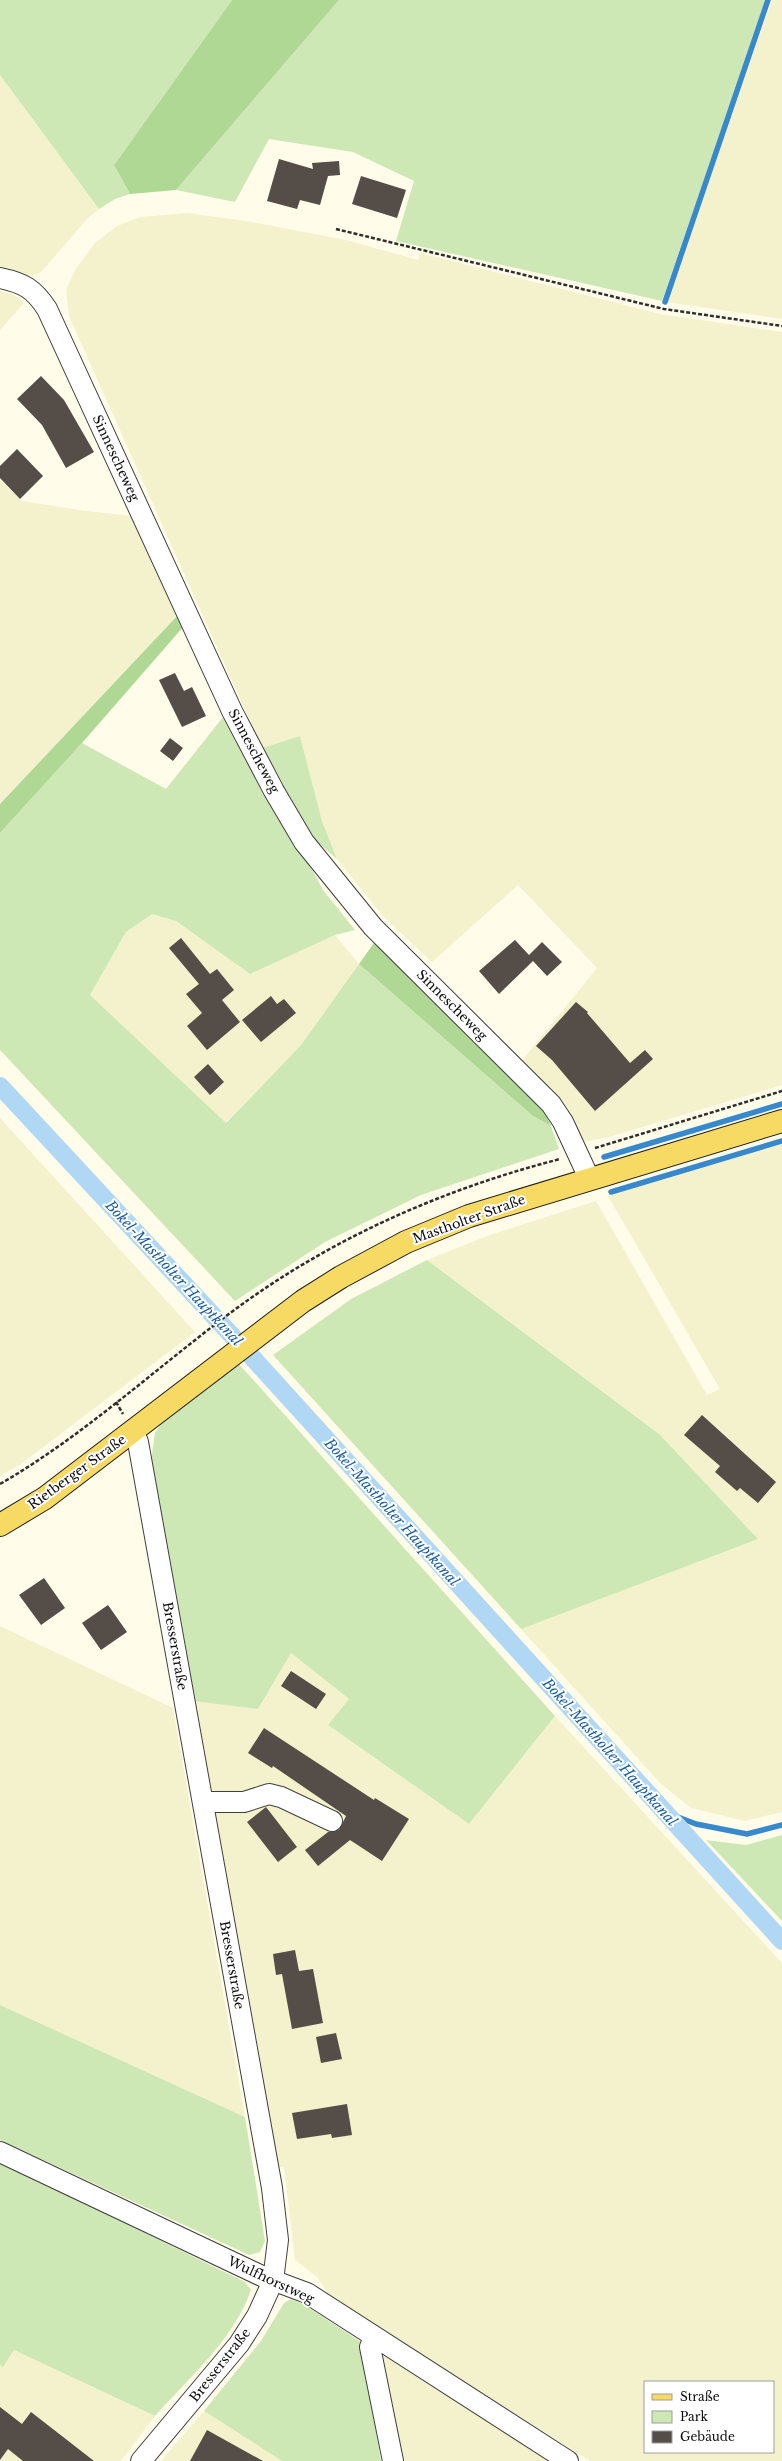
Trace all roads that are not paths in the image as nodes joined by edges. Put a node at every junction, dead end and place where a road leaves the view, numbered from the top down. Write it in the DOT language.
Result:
graph roads {
  1 [pos="0,278"];
  2 [pos="782,1121"];
  3 [pos="589,1178"];
  4 [pos="133,1430"];
  5 [pos="0,1525"];
  6 [pos="203,1802"];
  7 [pos="332,1821"];
  8 [pos="0,2152"];
  9 [pos="273,2280"];
  10 [pos="374,2337"];
  11 [pos="141,2461"];
  12 [pos="393,2461"];
  13 [pos="568,2461"];
  1 -- 3 [label="street, Sinnescheweg"];
  2 -- 3 [label="main road, Mastholter Straße"];
  3 -- 4 [label="main road, Mastholter Straße"];
  4 -- 5 [label="main road, Rietberger Straße"];
  4 -- 6 [label="street, Bresserstraße"];
  6 -- 7 [label="street"];
  6 -- 9 [label="street, Bresserstraße"];
  8 -- 9 [label="street, Wulfhorstweg"];
  9 -- 10 [label="street, Wulfhorstweg"];
  9 -- 11 [label="street, Bresserstraße"];
  10 -- 12 [label="street"];
  10 -- 13 [label="street, Wulfhorstweg"];
}
